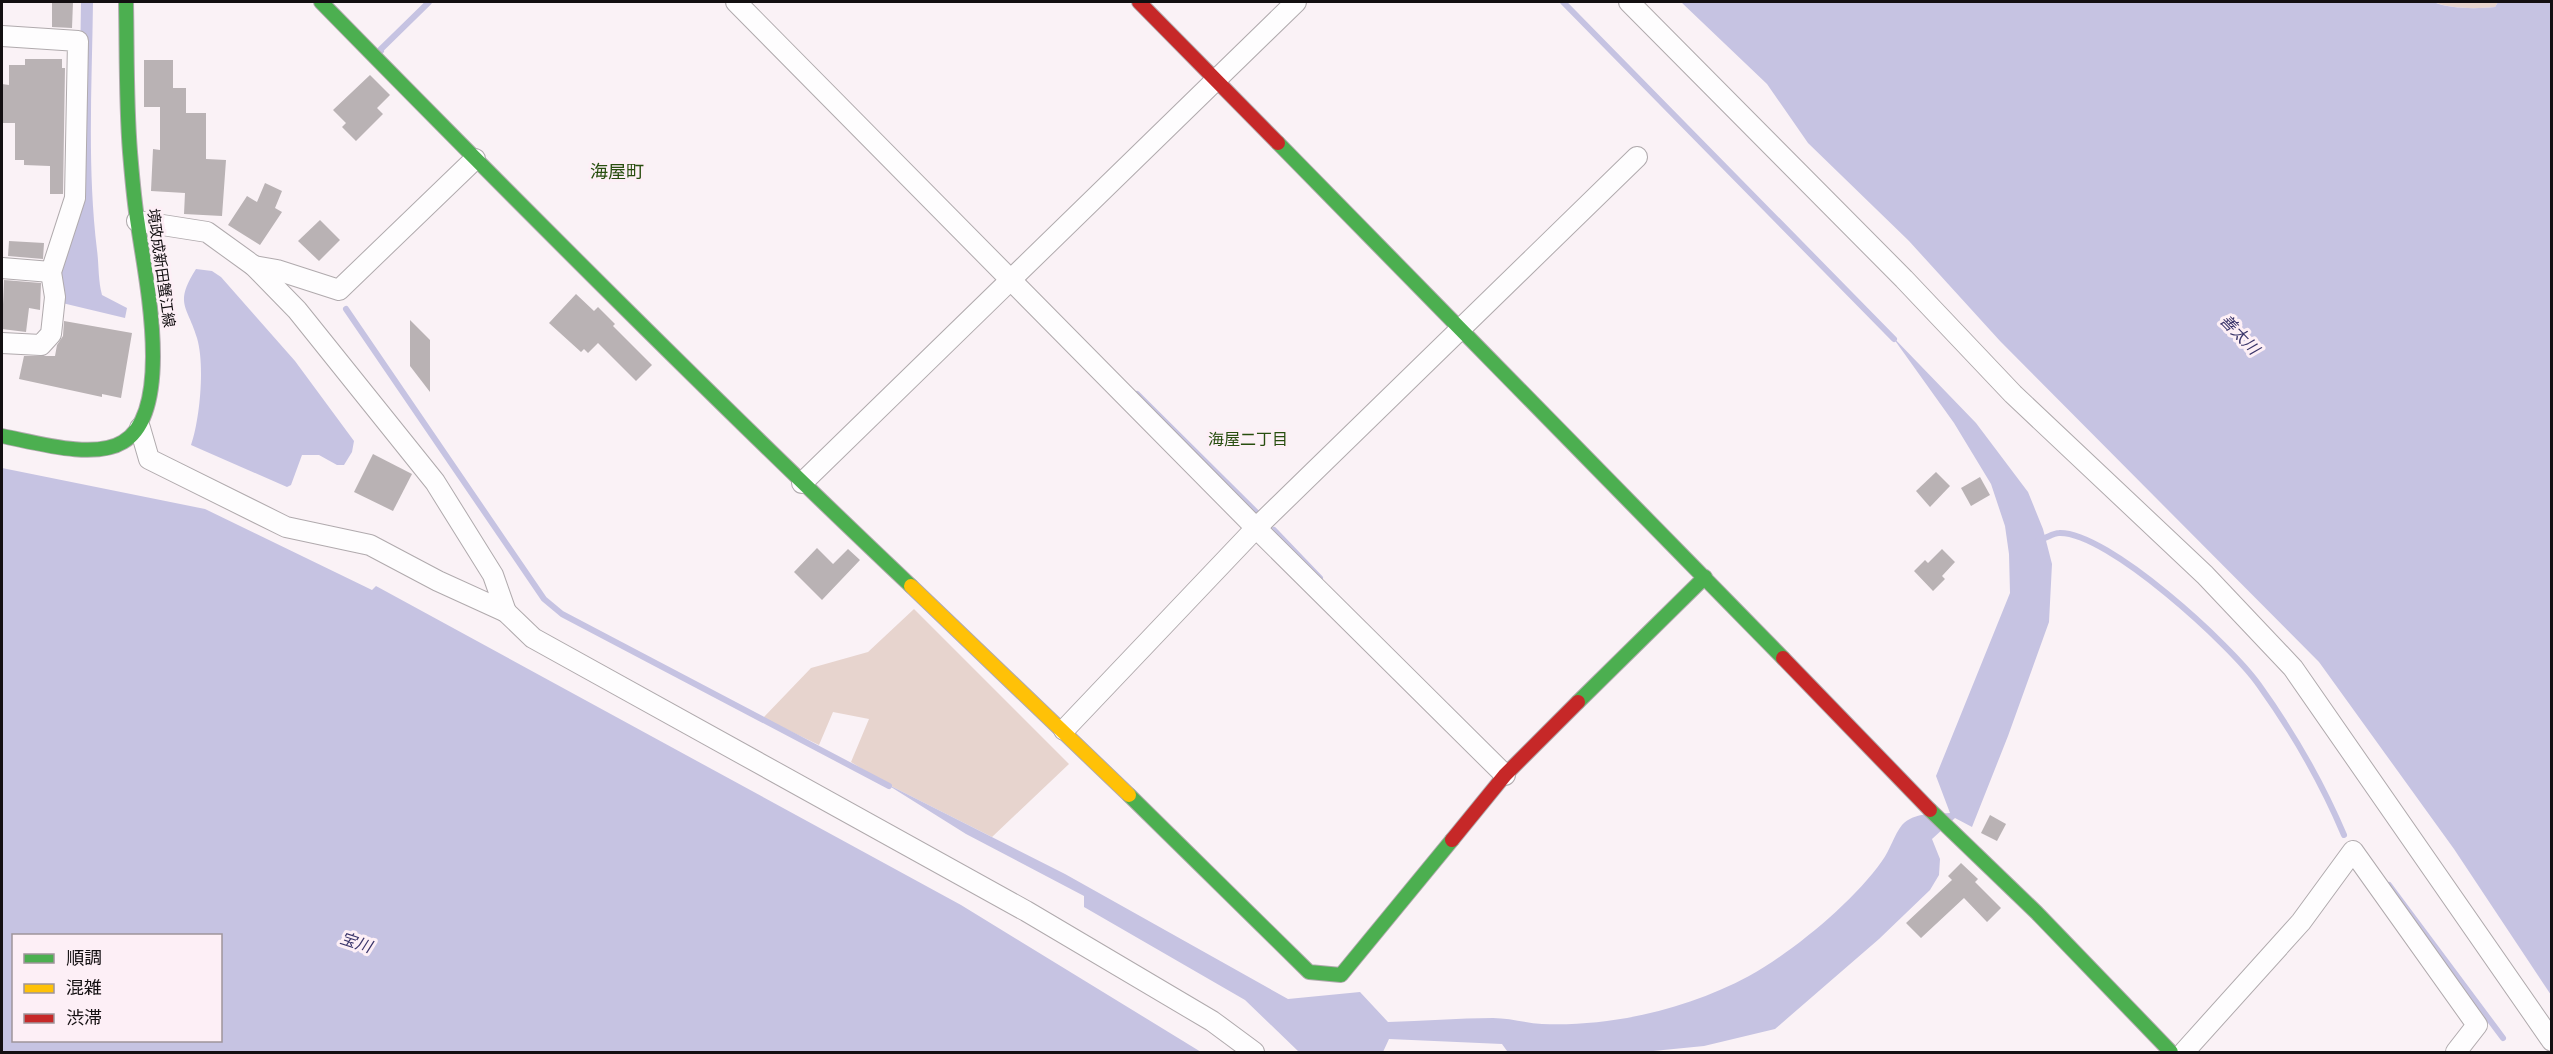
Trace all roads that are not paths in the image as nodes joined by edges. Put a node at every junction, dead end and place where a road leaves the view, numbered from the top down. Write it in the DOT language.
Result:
graph roads {
  1 [pos="126,2"];
  2 [pos="321,2"];
  3 [pos="736,2"];
  4 [pos="1139,2"];
  5 [pos="1296,2"];
  6 [pos="1629,2"];
  7 [pos="2,36"];
  8 [pos="1216,79"];
  9 [pos="1636,157"];
  10 [pos="475,159"];
  11 [pos="137,221"];
  12 [pos="254,266"];
  13 [pos="2,268"];
  14 [pos="51,272"];
  15 [pos="1011,280"];
  16 [pos="1459,329"];
  17 [pos="2,343"];
  18 [pos="140,428"];
  19 [pos="2,436"];
  20 [pos="802,483"];
  21 [pos="1256,528"];
  22 [pos="1705,576"];
  23 [pos="506,612"];
  24 [pos="1064,730"];
  25 [pos="1505,775"];
  26 [pos="2552,1041"];
  27 [pos="1254,1053"];
  28 [pos="2171,1053"];
  29 [pos="2184,1053"];
  30 [pos="2456,1053"];
  1 -- 11 [label="street, 境政成新田蟹江線"];
  2 -- 10 [label="street"];
  3 -- 15 [label="street"];
  4 -- 8 [label="street"];
  5 -- 8 [label="street"];
  6 -- 26 [label="street"];
  7 -- 14 [label="street"];
  8 -- 15 [label="street"];
  8 -- 16 [label="street"];
  9 -- 16 [label="street"];
  10 -- 12 [label="street"];
  10 -- 20 [label="street"];
  11 -- 12 [label="street"];
  11 -- 18 [label="street, 境政成新田蟹江線"];
  12 -- 23 [label="street"];
  13 -- 14 [label="street"];
  14 -- 17 [label="street"];
  15 -- 20 [label="street"];
  15 -- 21 [label="street"];
  16 -- 21 [label="street"];
  16 -- 22 [label="street"];
  18 -- 19 [label="street"];
  18 -- 23 [label="street"];
  20 -- 24 [label="street"];
  21 -- 24 [label="street"];
  21 -- 25 [label="street"];
  22 -- 25 [label="street"];
  22 -- 28 [label="street"];
  23 -- 27 [label="street"];
  24 -- 25 [label="street"];
  29 -- 30 [label="street"];
}
